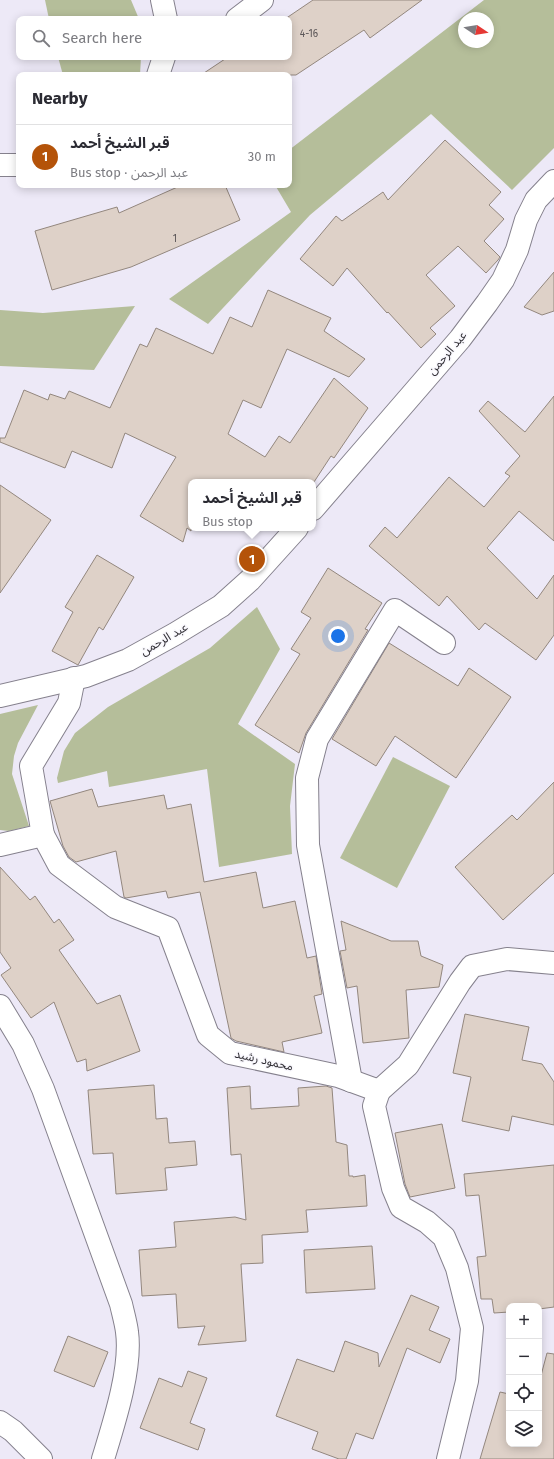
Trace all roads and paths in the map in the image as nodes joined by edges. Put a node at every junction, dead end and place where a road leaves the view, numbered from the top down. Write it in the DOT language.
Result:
graph roads {
  1 [pos="162,0"];
  2 [pos="262,0"];
  3 [pos="165,16"];
  4 [pos="241,16"];
  5 [pos="0,165"];
  6 [pos="16,165"];
  7 [pos="554,181"];
  8 [pos="316,506"];
  9 [pos="294,531"];
  10 [pos="444,643"];
  11 [pos="74,678"];
  12 [pos="0,696"];
  13 [pos="43,835"];
  14 [pos="0,845"];
  15 [pos="554,963"];
  16 [pos="0,1006"];
  17 [pos="351,1081"];
  18 [pos="379,1091"];
  19 [pos="0,1422"];
  20 [pos="41,1459"];
  21 [pos="103,1459"];
  22 [pos="448,1459"];
  1 -- 3 [label="street"];
  2 -- 4 [label="street"];
  5 -- 6 [label="street"];
  7 -- 8 [label="street, عبد الرحمن"];
  9 -- 11 [label="street, عبد الرحمن"];
  10 -- 17 [label="street"];
  11 -- 12 [label="street, عبد الرحمن"];
  11 -- 13 [label="street, محمود رشيد"];
  13 -- 14 [label="street"];
  13 -- 17 [label="street, محمود رشيد"];
  15 -- 18 [label="street"];
  16 -- 21 [label="street"];
  17 -- 18 [label="street, محمود رشيد"];
  18 -- 22 [label="street"];
  19 -- 20 [label="street"];
}
